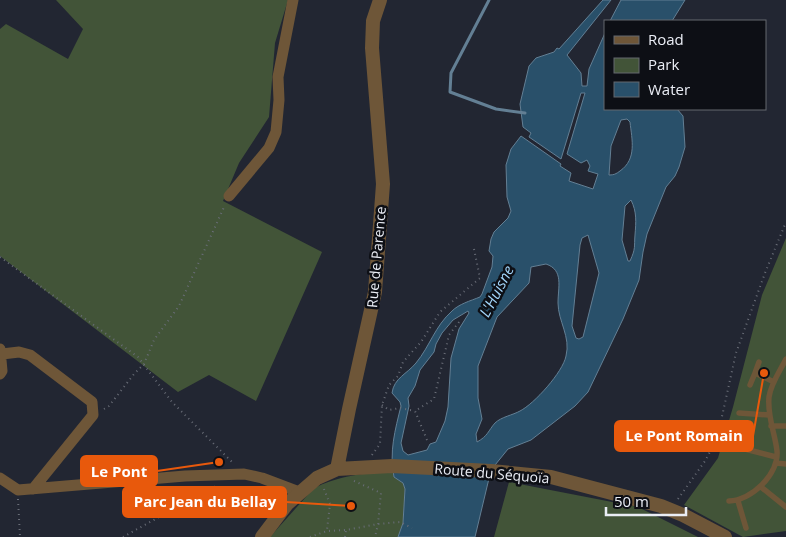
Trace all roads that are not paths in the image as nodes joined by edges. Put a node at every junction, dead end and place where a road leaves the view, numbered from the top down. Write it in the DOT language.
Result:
graph roads {
  1 [pos="292,0"];
  2 [pos="380,0"];
  3 [pos="229,196"];
  4 [pos="1,352"];
  5 [pos="786,359"];
  6 [pos="759,362"];
  7 [pos="755,373"];
  8 [pos="0,374"];
  9 [pos="774,382"];
  10 [pos="750,385"];
  11 [pos="739,413"];
  12 [pos="770,415"];
  13 [pos="771,426"];
  14 [pos="786,426"];
  15 [pos="745,449"];
  16 [pos="776,460"];
  17 [pos="786,464"];
  18 [pos="354,466"];
  19 [pos="0,478"];
  20 [pos="761,487"];
  21 [pos="33,489"];
  22 [pos="299,492"];
  23 [pos="729,501"];
  24 [pos="738,501"];
  25 [pos="786,507"];
  26 [pos="746,528"];
  27 [pos="262,537"];
  28 [pos="726,537"];
  1 -- 3 [label="street"];
  2 -- 18 [label="street, Rue de Parence"];
  4 -- 8 [label="street"];
  4 -- 21 [label="street"];
  5 -- 9 [label="lane"];
  6 -- 7 [label="lane"];
  7 -- 9 [label="lane"];
  7 -- 10 [label="lane"];
  9 -- 12 [label="lane"];
  11 -- 12 [label="lane"];
  12 -- 13 [label="lane"];
  13 -- 14 [label="lane"];
  13 -- 16 [label="lane"];
  15 -- 16 [label="lane"];
  16 -- 17 [label="lane"];
  16 -- 20 [label="lane"];
  18 -- 22 [label="street"];
  18 -- 28 [label="street, Route du Séquoïa"];
  19 -- 21 [label="street"];
  20 -- 24 [label="lane"];
  20 -- 25 [label="lane"];
  21 -- 22 [label="street"];
  22 -- 27 [label="street"];
  23 -- 24 [label="lane"];
  24 -- 26 [label="lane"];
}
